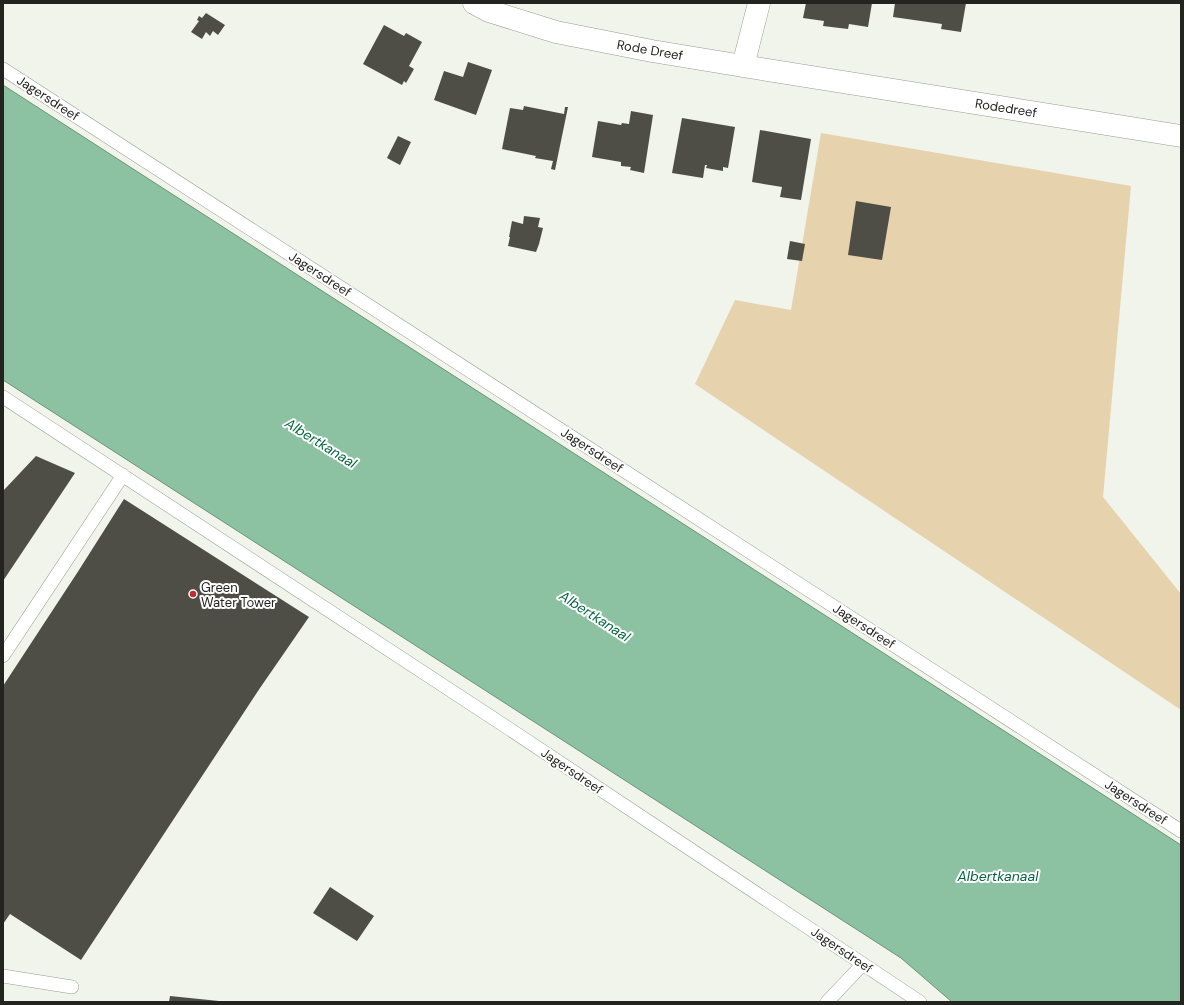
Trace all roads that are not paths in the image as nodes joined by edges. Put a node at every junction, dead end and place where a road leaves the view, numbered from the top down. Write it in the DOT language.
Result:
graph roads {
  1 [pos="474,3"];
  2 [pos="759,3"];
  3 [pos="743,66"];
  4 [pos="3,69"];
  5 [pos="830,80"];
  6 [pos="1181,136"];
  7 [pos="3,397"];
  8 [pos="123,475"];
  9 [pos="3,656"];
  10 [pos="1181,831"];
  11 [pos="863,964"];
  12 [pos="3,976"];
  13 [pos="72,987"];
  14 [pos="827,1002"];
  15 [pos="920,1002"];
  1 -- 3 [label="street, Rode Dreef"];
  2 -- 3 [label="street"];
  3 -- 5 [label="street, Rode Dreef"];
  4 -- 10 [label="lane, Jagersdreef"];
  5 -- 6 [label="street, Rodedreef"];
  7 -- 8 [label="lane, Jagersdreef"];
  8 -- 9 [label="lane"];
  8 -- 11 [label="lane, Jagersdreef"];
  11 -- 14 [label="lane"];
  11 -- 15 [label="lane, Jagersdreef"];
  12 -- 13 [label="lane"];
}
